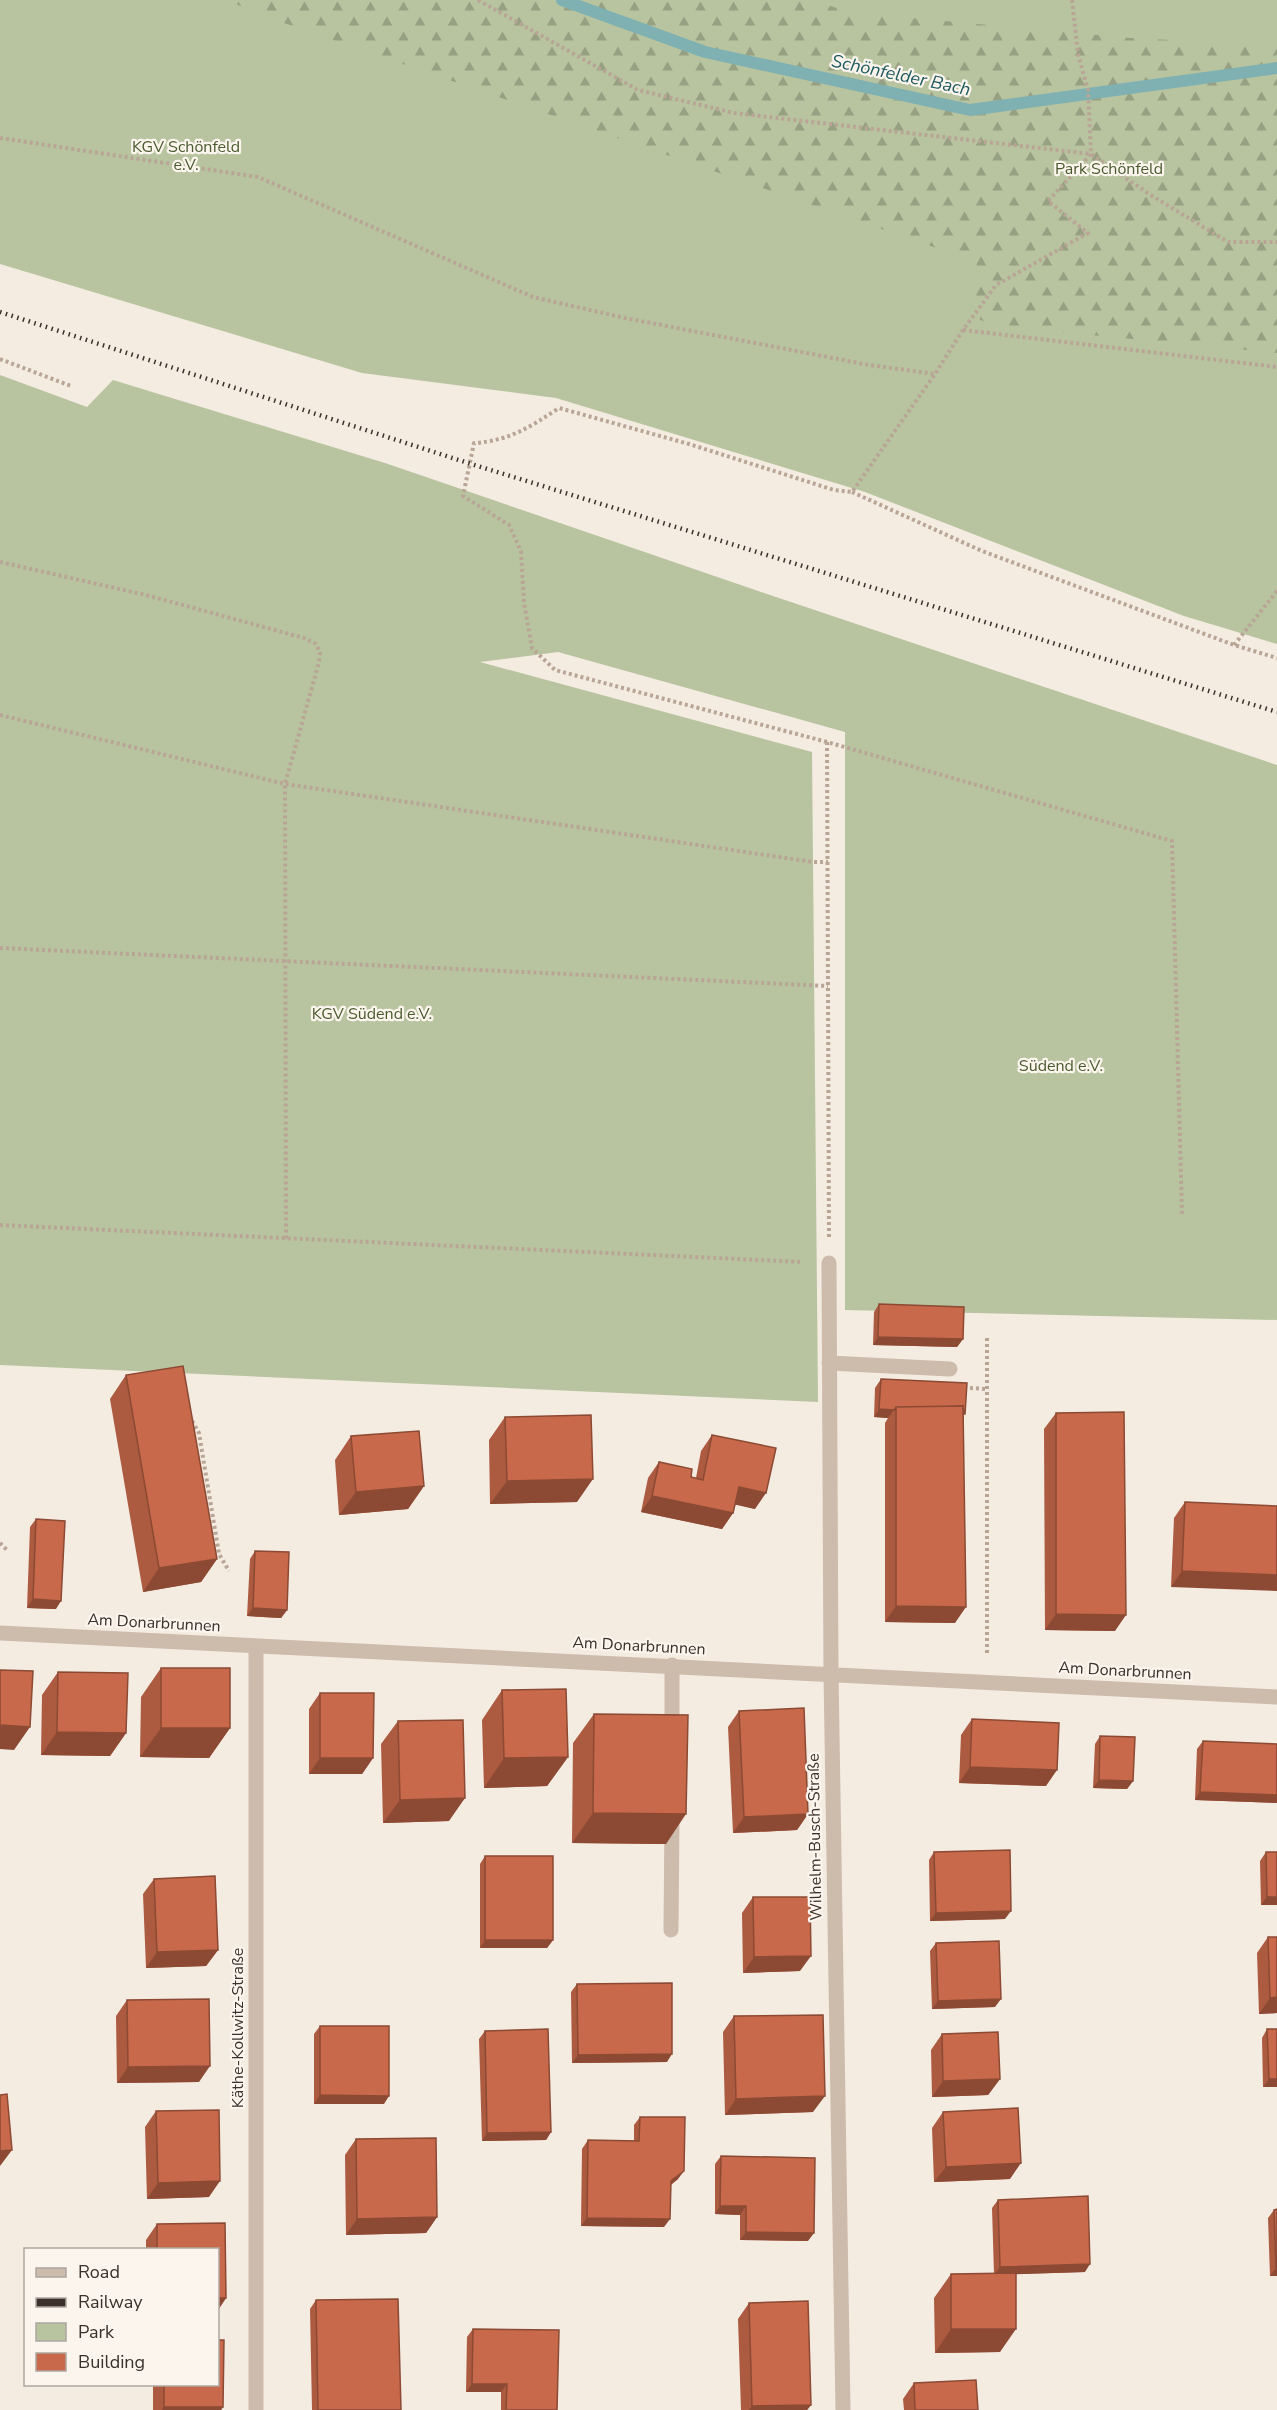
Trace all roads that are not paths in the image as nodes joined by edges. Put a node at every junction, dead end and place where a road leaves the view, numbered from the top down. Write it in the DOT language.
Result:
graph roads {
  1 [pos="829,1263"];
  2 [pos="829,1363"];
  3 [pos="950,1369"];
  4 [pos="0,1634"];
  5 [pos="256,1646"];
  6 [pos="672,1665"];
  7 [pos="831,1673"];
  8 [pos="1277,1697"];
  9 [pos="672,1747"];
  10 [pos="672,1806"];
  11 [pos="671,1930"];
  12 [pos="256,2410"];
  13 [pos="843,2410"];
  1 -- 2 [label="street, Wilhelm-Busch-Straße"];
  2 -- 3 [label="street"];
  2 -- 7 [label="street, Wilhelm-Busch-Straße"];
  4 -- 5 [label="street, Am Donarbrunnen"];
  5 -- 6 [label="street, Am Donarbrunnen"];
  5 -- 12 [label="street, Käthe-Kollwitz-Straße"];
  6 -- 7 [label="street, Am Donarbrunnen"];
  6 -- 9 [label="street"];
  7 -- 8 [label="street, Am Donarbrunnen"];
  7 -- 13 [label="street, Wilhelm-Busch-Straße"];
  10 -- 11 [label="street"];
}
